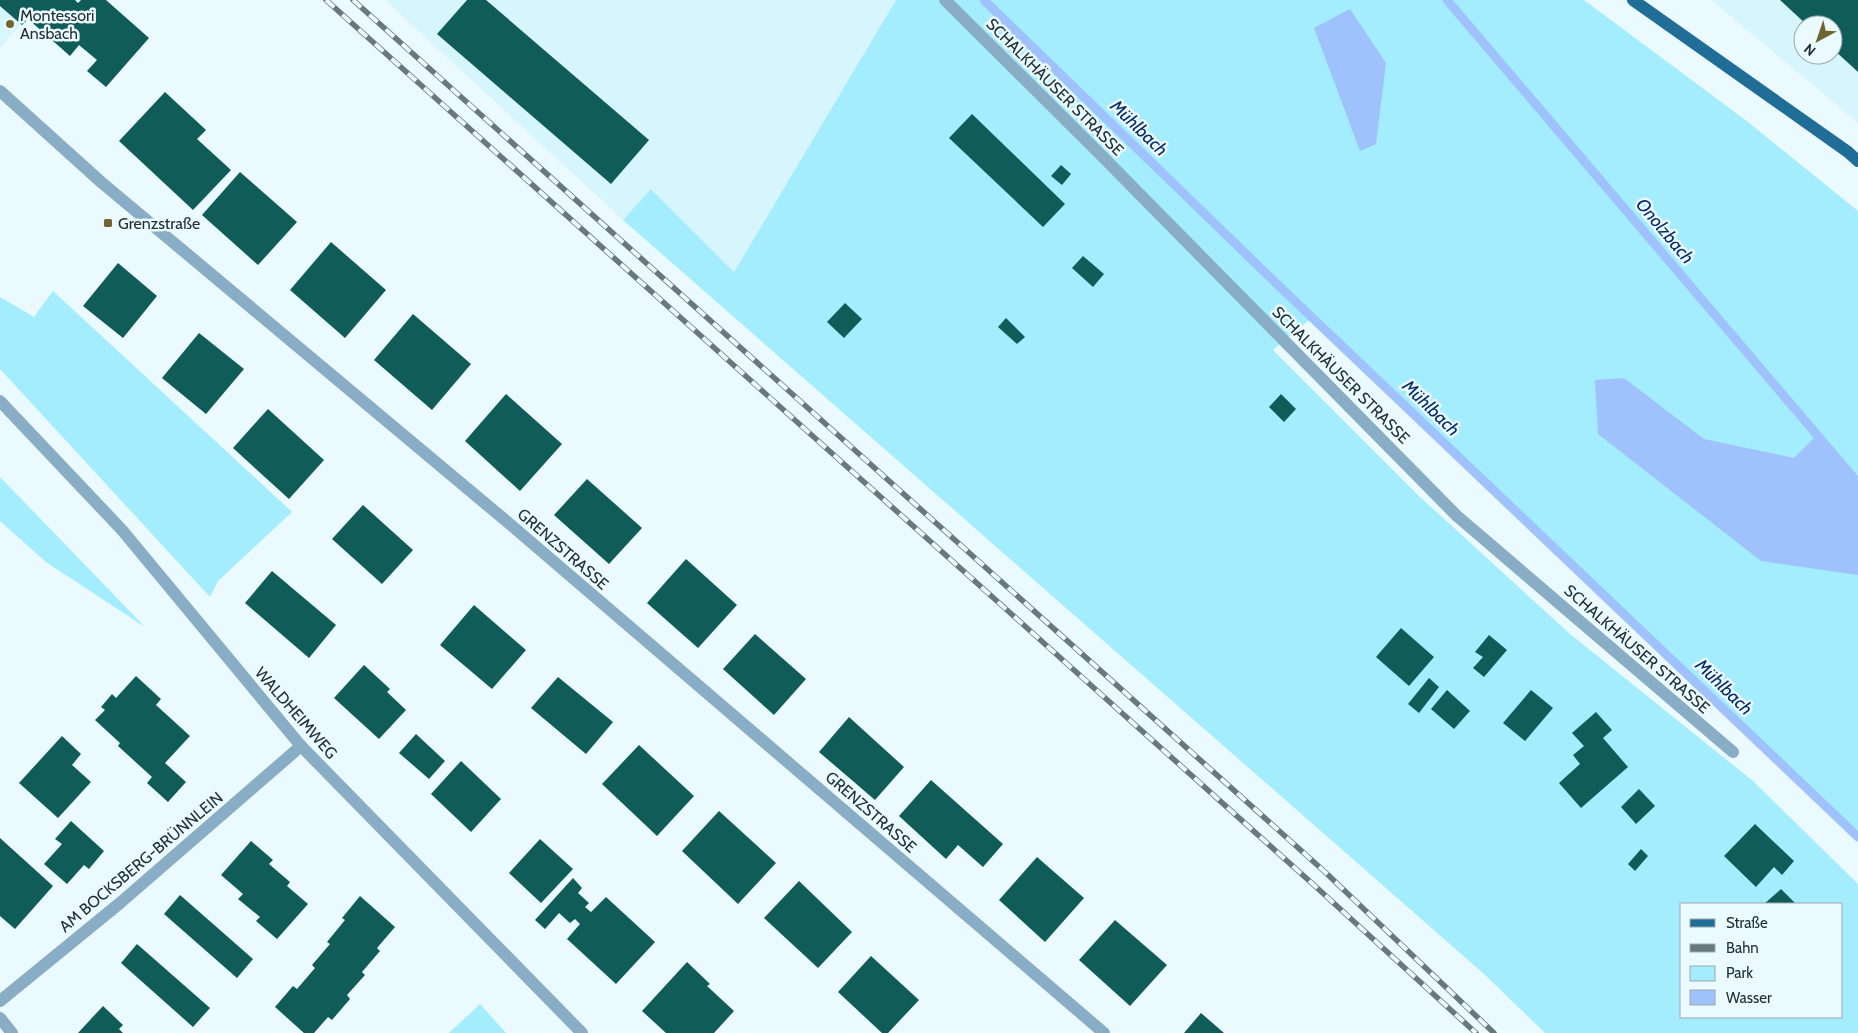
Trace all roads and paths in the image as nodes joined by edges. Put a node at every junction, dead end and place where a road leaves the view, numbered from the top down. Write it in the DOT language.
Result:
graph roads {
  1 [pos="945,0"];
  2 [pos="1633,0"];
  3 [pos="0,91"];
  4 [pos="1858,161"];
  5 [pos="0,401"];
  6 [pos="300,746"];
  7 [pos="1733,752"];
  8 [pos="0,1001"];
  9 [pos="0,1018"];
  10 [pos="12,1033"];
  11 [pos="582,1033"];
  12 [pos="1104,1033"];
  1 -- 7 [label="street, SCHALKHÄUSER STRASSE"];
  2 -- 4 [label="main road"];
  3 -- 12 [label="street, GRENZSTRASSE"];
  5 -- 6 [label="street, WALDHEIMWEG"];
  6 -- 8 [label="street, AM BOCKSBERG-BRÜNNLEIN"];
  6 -- 11 [label="street, WALDHEIMWEG"];
  9 -- 10 [label="street"];
}
